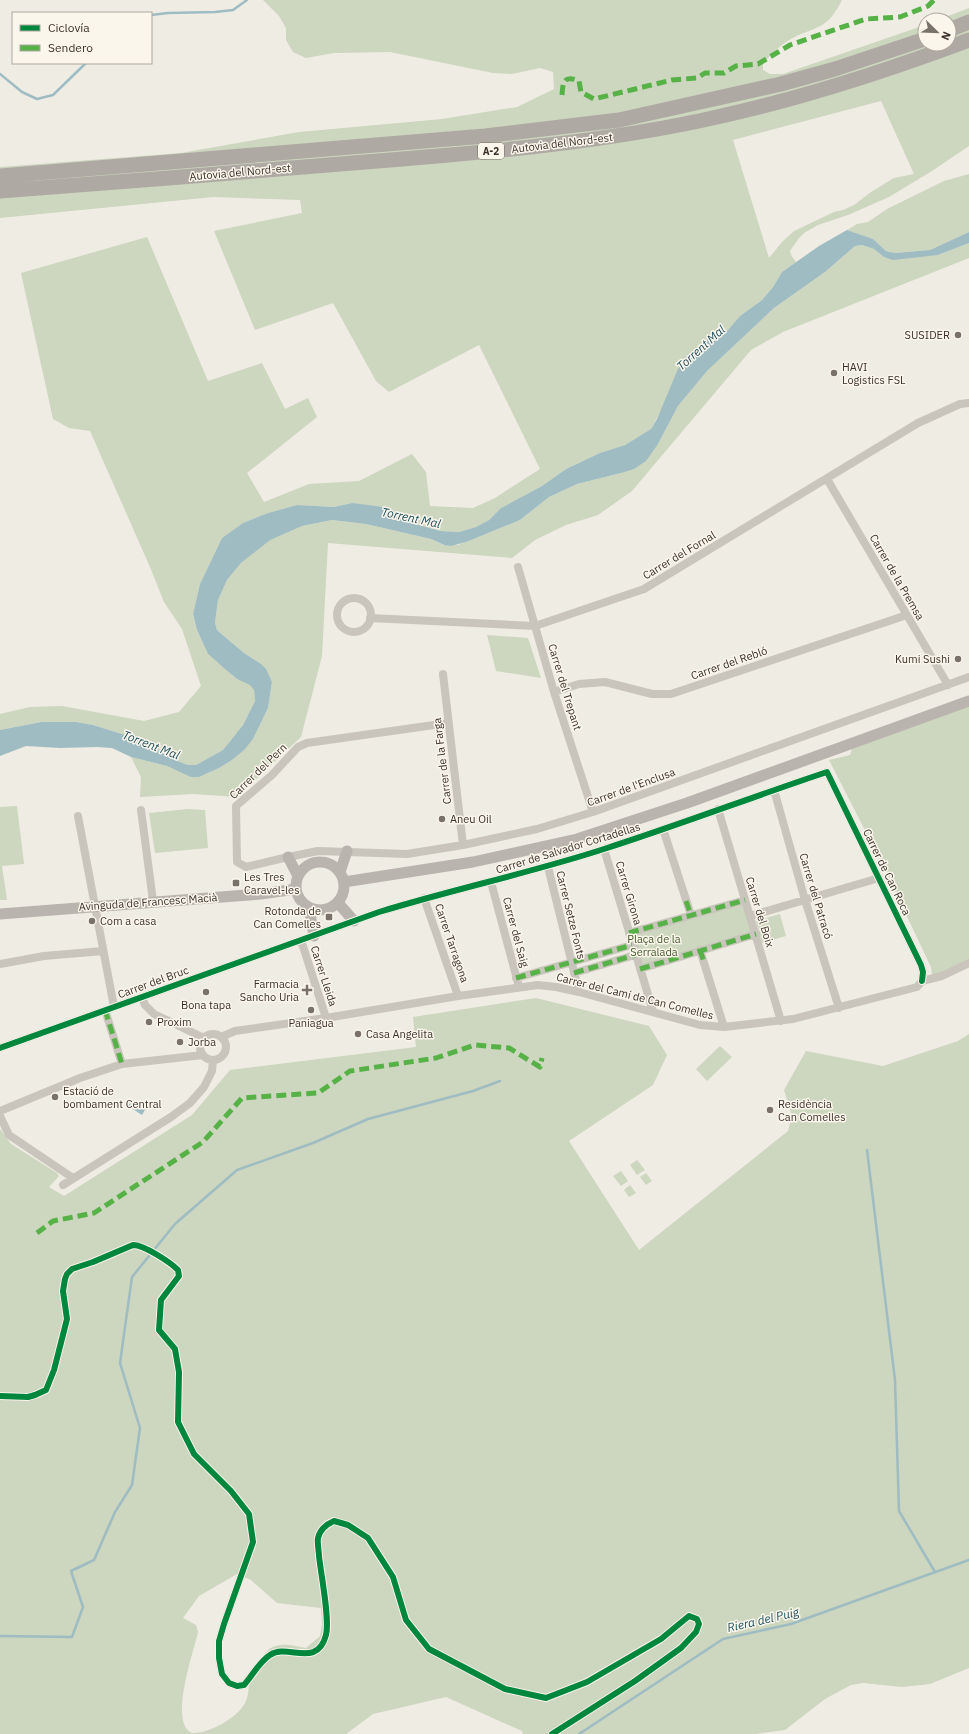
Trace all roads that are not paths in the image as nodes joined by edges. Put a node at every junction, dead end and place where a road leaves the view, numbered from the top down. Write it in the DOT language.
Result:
graph roads {
  1 [pos="969,22"];
  2 [pos="957,27"];
  3 [pos="969,40"];
  4 [pos="917,42"];
  5 [pos="0,176"];
  6 [pos="0,192"];
  7 [pos="969,402"];
  8 [pos="827,479"];
  9 [pos="518,567"];
  10 [pos="907,615"];
  11 [pos="370,618"];
  12 [pos="535,626"];
  13 [pos="443,674"];
  14 [pos="969,677"];
  15 [pos="948,685"];
  16 [pos="554,692"];
  17 [pos="969,701"];
  18 [pos="448,723"];
  19 [pos="827,772"];
  20 [pos="774,790"];
  21 [pos="718,809"];
  22 [pos="141,810"];
  23 [pos="593,812"];
  24 [pos="78,816"];
  25 [pos="663,829"];
  26 [pos="463,845"];
  27 [pos="604,849"];
  28 [pos="347,851"];
  29 [pos="288,856"];
  30 [pos="548,867"];
  31 [pos="298,876"];
  32 [pos="342,877"];
  33 [pos="879,878"];
  34 [pos="491,882"];
  35 [pos="296,889"];
  36 [pos="424,898"];
  37 [pos="745,900"];
  38 [pos="805,900"];
  39 [pos="153,901"];
  40 [pos="338,902"];
  41 [pos="95,906"];
  42 [pos="309,908"];
  43 [pos="0,914"];
  44 [pos="691,915"];
  45 [pos="750,916"];
  46 [pos="354,921"];
  47 [pos="629,933"];
  48 [pos="756,934"];
  49 [pos="314,936"];
  50 [pos="301,940"];
  51 [pos="632,945"];
  52 [pos="700,950"];
  53 [pos="103,951"];
  54 [pos="636,955"];
  55 [pos="572,962"];
  56 [pos="969,963"];
  57 [pos="0,964"];
  58 [pos="640,969"];
  59 [pos="574,973"];
  60 [pos="516,978"];
  61 [pos="922,981"];
  62 [pos="519,987"];
  63 [pos="579,992"];
  64 [pos="458,996"];
  65 [pos="142,997"];
  66 [pos="114,1007"];
  67 [pos="839,1008"];
  68 [pos="106,1010"];
  69 [pos="653,1012"];
  70 [pos="326,1018"];
  71 [pos="781,1021"];
  72 [pos="724,1027"];
  73 [pos="221,1037"];
  74 [pos="204,1038"];
  75 [pos="0,1048"];
  76 [pos="203,1055"];
  77 [pos="213,1060"];
  78 [pos="122,1064"];
  79 [pos="0,1111"];
  80 [pos="0,1116"];
  81 [pos="73,1178"];
  82 [pos="63,1185"];
  83 [pos="0,1396"];
  84 [pos="552,1734"];
  1 -- 2 [label="highway"];
  3 -- 6 [label="highway, Autovia del Nord-est / A-2"];
  4 -- 5 [label="highway, Autovia del Nord-est / A-2"];
  7 -- 8 [label="street, Carrer del Fornal"];
  8 -- 10 [label="street, Carrer de la Premsa"];
  8 -- 12 [label="street, Carrer del Fornal"];
  9 -- 12 [label="street, Carrer del Trepant"];
  10 -- 15 [label="street, Carrer de la Premsa"];
  10 -- 16 [label="street, Carrer del Rebló"];
  11 -- 11 [label="street"];
  11 -- 12 [label="street, Carrer del Fornal"];
  12 -- 16 [label="street, Carrer del Trepant"];
  13 -- 18 [label="street, Carrer de la Farga"];
  14 -- 15 [label="street, Carrer de l'Enclusa"];
  15 -- 23 [label="street, Carrer de l'Enclusa"];
  16 -- 23 [label="street, Carrer del Trepant"];
  17 -- 32 [label="street"];
  18 -- 26 [label="street, Carrer de la Farga"];
  18 -- 29 [label="street, Carrer del Pern"];
  19 -- 20 [label="street, Carrer de Salvador Cortadellas"];
  19 -- 33 [label="street, Carrer de Can Roca"];
  20 -- 21 [label="street, Carrer de Salvador Cortadellas"];
  20 -- 38 [label="street, Carrer del Patracó"];
  21 -- 25 [label="street, Carrer de Salvador Cortadellas"];
  21 -- 37 [label="street, Carrer del Boix"];
  22 -- 39 [label="street"];
  23 -- 26 [label="street, Carrer de l'Enclusa"];
  24 -- 41 [label="street"];
  25 -- 27 [label="street, Carrer de Salvador Cortadellas"];
  25 -- 44 [label="street"];
  26 -- 28 [label="street, Carrer de l'Enclusa"];
  27 -- 30 [label="street, Carrer de Salvador Cortadellas"];
  27 -- 47 [label="street, Carrer Girona"];
  28 -- 29 [label="street, Carrer de l'Enclusa"];
  28 -- 32 [label="street"];
  29 -- 31 [label="street"];
  30 -- 34 [label="street, Carrer de Salvador Cortadellas"];
  30 -- 55 [label="street, Carrer Setze Fonts"];
  31 -- 32 [label="street"];
  31 -- 35 [label="street"];
  32 -- 40 [label="street"];
  33 -- 38 [label="street"];
  33 -- 61 [label="street, Carrer de Can Roca"];
  34 -- 36 [label="street, Carrer de Salvador Cortadellas"];
  34 -- 60 [label="street, Carrer del Saig"];
  35 -- 39 [label="street, Avinguda de Francesc Macià"];
  35 -- 42 [label="street"];
  36 -- 46 [label="street, Carrer de Salvador Cortadellas"];
  36 -- 64 [label="street, Carrer Tarragona"];
  37 -- 44 [label="street"];
  37 -- 45 [label="street, Carrer del Boix"];
  38 -- 45 [label="street"];
  38 -- 67 [label="street, Carrer del Patracó"];
  39 -- 41 [label="street, Avinguda de Francesc Macià"];
  40 -- 42 [label="street"];
  40 -- 46 [label="street"];
  41 -- 43 [label="street, Avinguda de Francesc Macià"];
  41 -- 53 [label="street"];
  42 -- 49 [label="street"];
  44 -- 47 [label="street"];
  45 -- 48 [label="street, Carrer del Boix"];
  46 -- 49 [label="street, Carrer de Salvador Cortadellas"];
  47 -- 51 [label="street, Carrer Girona"];
  48 -- 52 [label="street"];
  48 -- 71 [label="street, Carrer del Boix"];
  49 -- 50 [label="street, Carrer del Bruc"];
  50 -- 65 [label="street, Carrer del Bruc"];
  50 -- 70 [label="street, Carrer Lleida"];
  51 -- 54 [label="street, Carrer Girona"];
  51 -- 55 [label="street"];
  52 -- 58 [label="street"];
  52 -- 72 [label="street"];
  53 -- 57 [label="street"];
  53 -- 66 [label="street"];
  54 -- 58 [label="street, Carrer Girona"];
  54 -- 59 [label="street"];
  55 -- 59 [label="street, Carrer Setze Fonts"];
  55 -- 60 [label="street"];
  56 -- 61 [label="street, Carrer del Camí de Can Comelles"];
  58 -- 69 [label="street, Carrer Girona"];
  59 -- 63 [label="street, Carrer Setze Fonts"];
  60 -- 62 [label="street, Carrer del Saig"];
  61 -- 67 [label="street, Carrer del Camí de Can Comelles"];
  62 -- 63 [label="street, Carrer del Camí de Can Comelles"];
  62 -- 64 [label="street, Carrer del Camí de Can Comelles"];
  63 -- 69 [label="street, Carrer del Camí de Can Comelles"];
  64 -- 70 [label="street, Carrer del Camí de Can Comelles"];
  65 -- 66 [label="street, Carrer del Bruc"];
  65 -- 74 [label="street"];
  66 -- 68 [label="street, Carrer del Bruc"];
  67 -- 71 [label="street, Carrer del Camí de Can Comelles"];
  68 -- 75 [label="street, Carrer del Bruc"];
  68 -- 78 [label="street"];
  69 -- 72 [label="street, Carrer del Camí de Can Comelles"];
  70 -- 73 [label="street, Carrer del Camí de Can Comelles"];
  71 -- 72 [label="street, Carrer del Camí de Can Comelles"];
  73 -- 74 [label="street"];
  73 -- 77 [label="street"];
  74 -- 76 [label="street"];
  76 -- 77 [label="street"];
  76 -- 78 [label="street"];
  77 -- 81 [label="street"];
  78 -- 79 [label="street"];
  80 -- 81 [label="street"];
  81 -- 82 [label="street"];
  83 -- 84 [label="street"];
}
